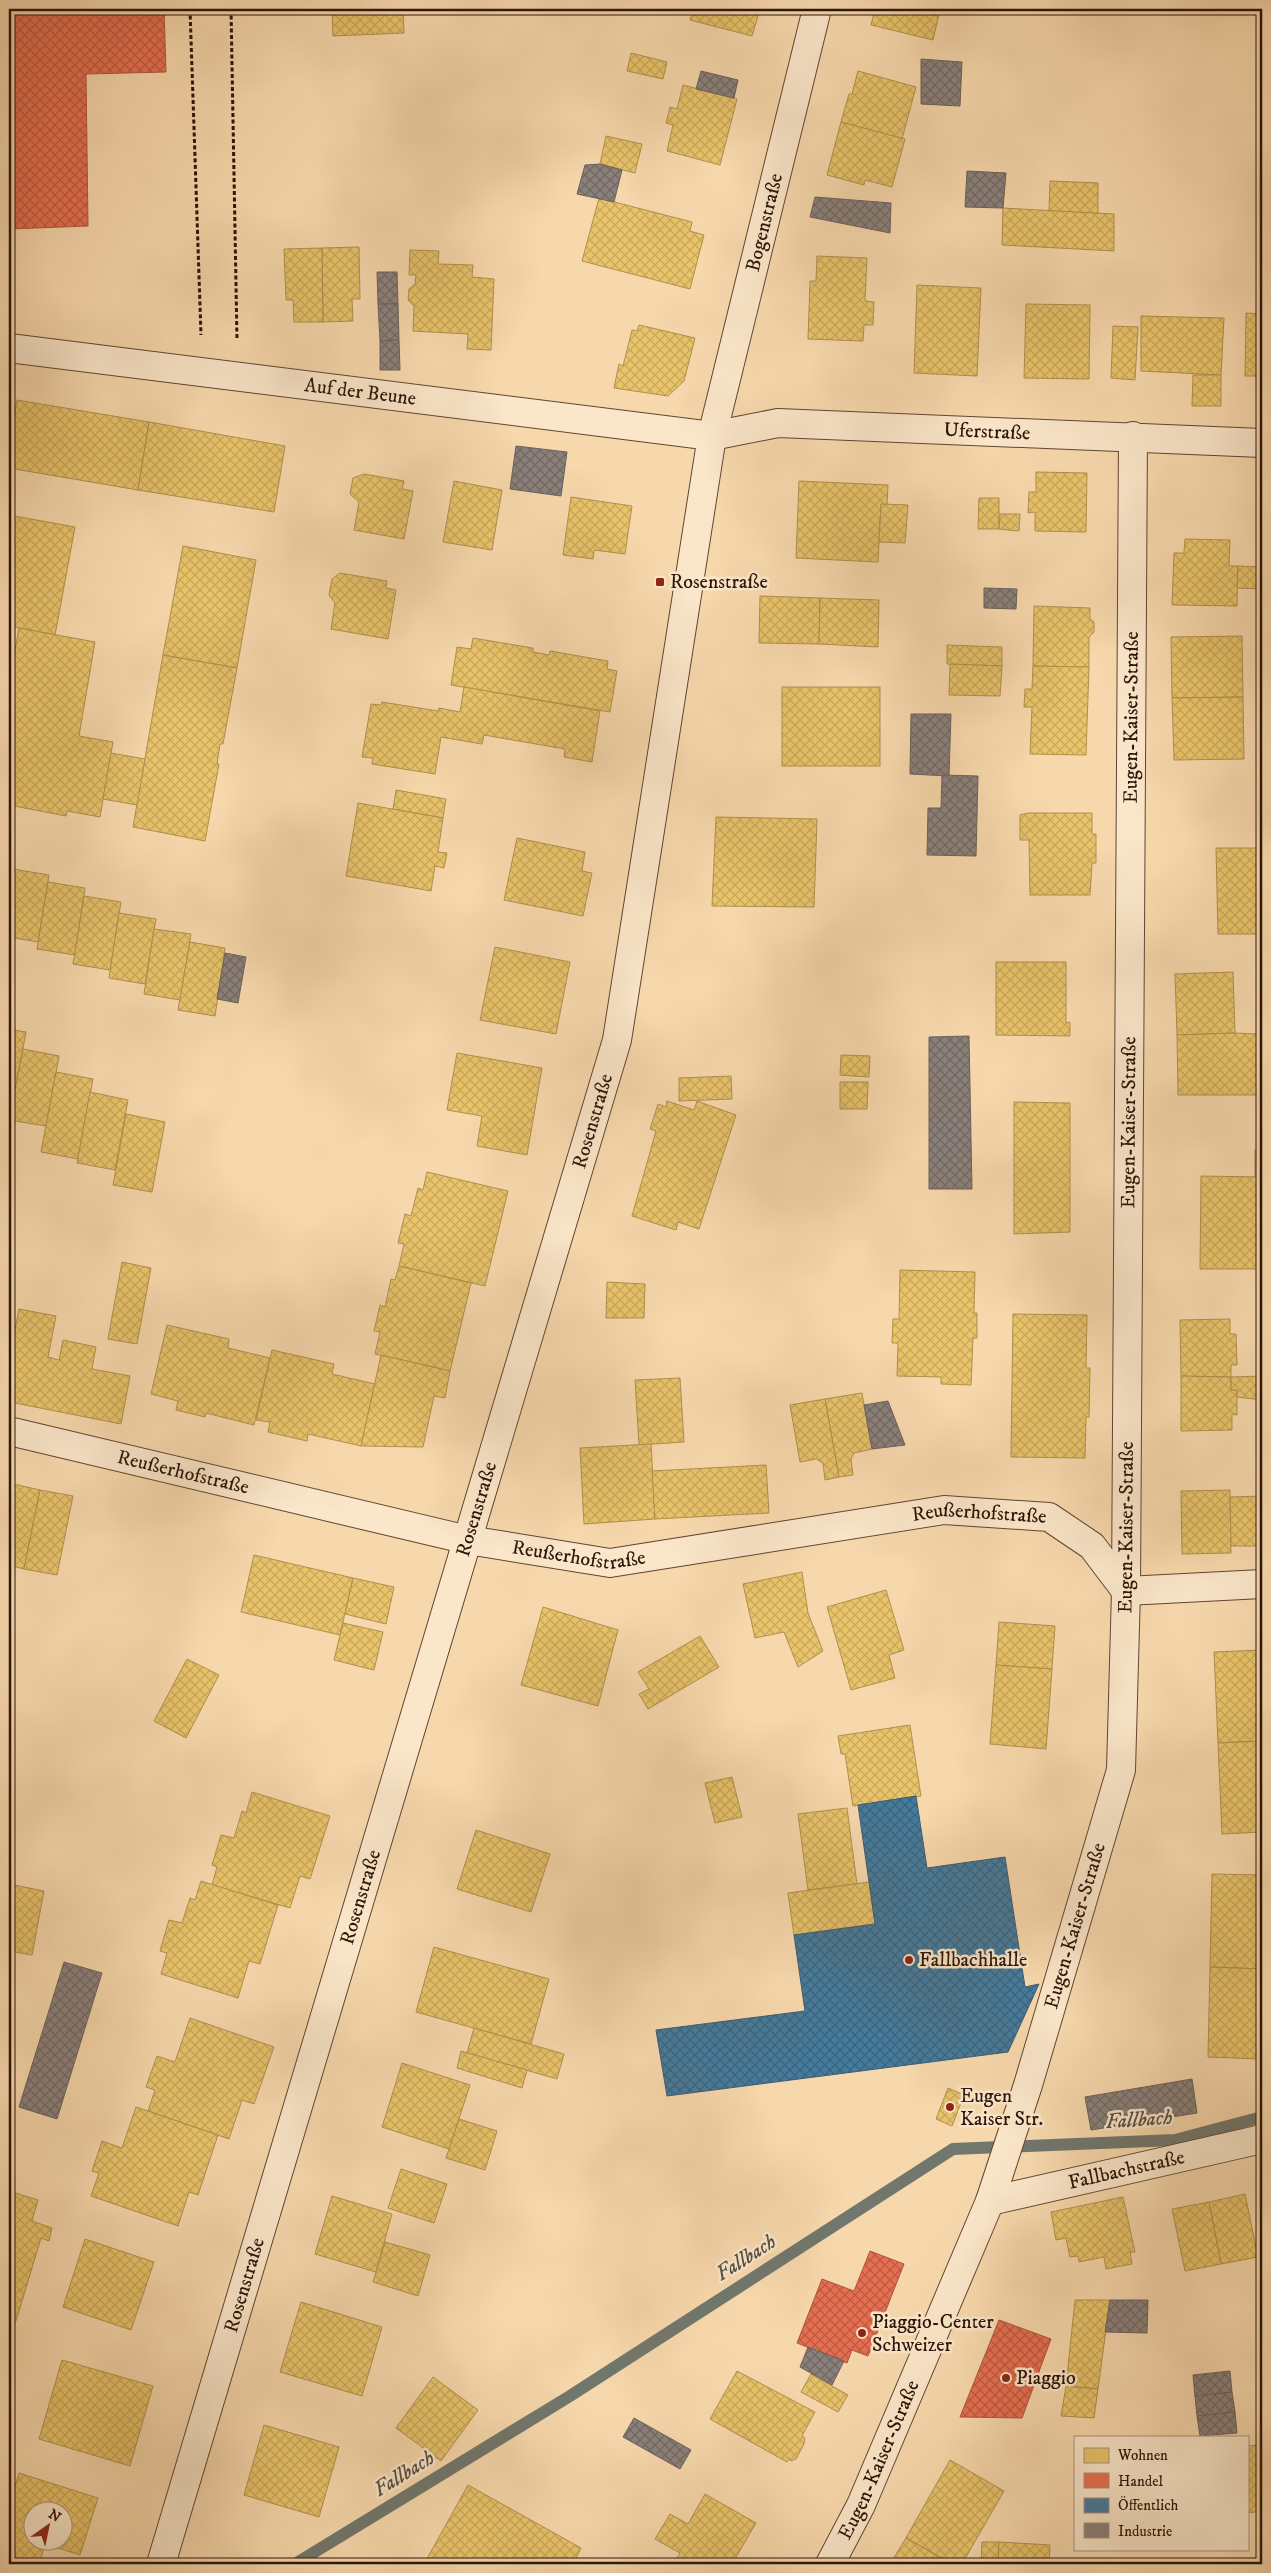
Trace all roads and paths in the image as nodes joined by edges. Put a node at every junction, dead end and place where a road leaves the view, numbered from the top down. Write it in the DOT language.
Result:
graph roads {
  1 [pos="190,9"];
  2 [pos="231,9"];
  3 [pos="817,9"];
  4 [pos="9,348"];
  5 [pos="202,372"];
  6 [pos="238,376"];
  7 [pos="712,436"];
  8 [pos="1133,436"];
  9 [pos="1262,442"];
  10 [pos="9,1431"];
  11 [pos="468,1540"];
  12 [pos="1262,1584"];
  13 [pos="1126,1591"];
  14 [pos="1262,2139"];
  15 [pos="990,2202"];
  16 [pos="161,2564"];
  17 [pos="830,2564"];
  1 -- 5 [label="path"];
  2 -- 6 [label="path"];
  3 -- 7 [label="street, Bogenstraße"];
  4 -- 5 [label="street, Auf der Beune"];
  5 -- 6 [label="street, Auf der Beune"];
  6 -- 7 [label="street, Auf der Beune"];
  7 -- 8 [label="street, Uferstraße"];
  7 -- 11 [label="street, Rosenstraße"];
  8 -- 9 [label="street, Uferstraße"];
  8 -- 13 [label="street, Eugen-Kaiser-Straße"];
  10 -- 11 [label="street, Reußerhofstraße"];
  11 -- 13 [label="street, Reußerhofstraße"];
  11 -- 16 [label="street, Rosenstraße"];
  12 -- 13 [label="street"];
  13 -- 15 [label="street, Eugen-Kaiser-Straße"];
  14 -- 15 [label="street, Fallbachstraße"];
  15 -- 17 [label="street, Eugen-Kaiser-Straße"];
}
